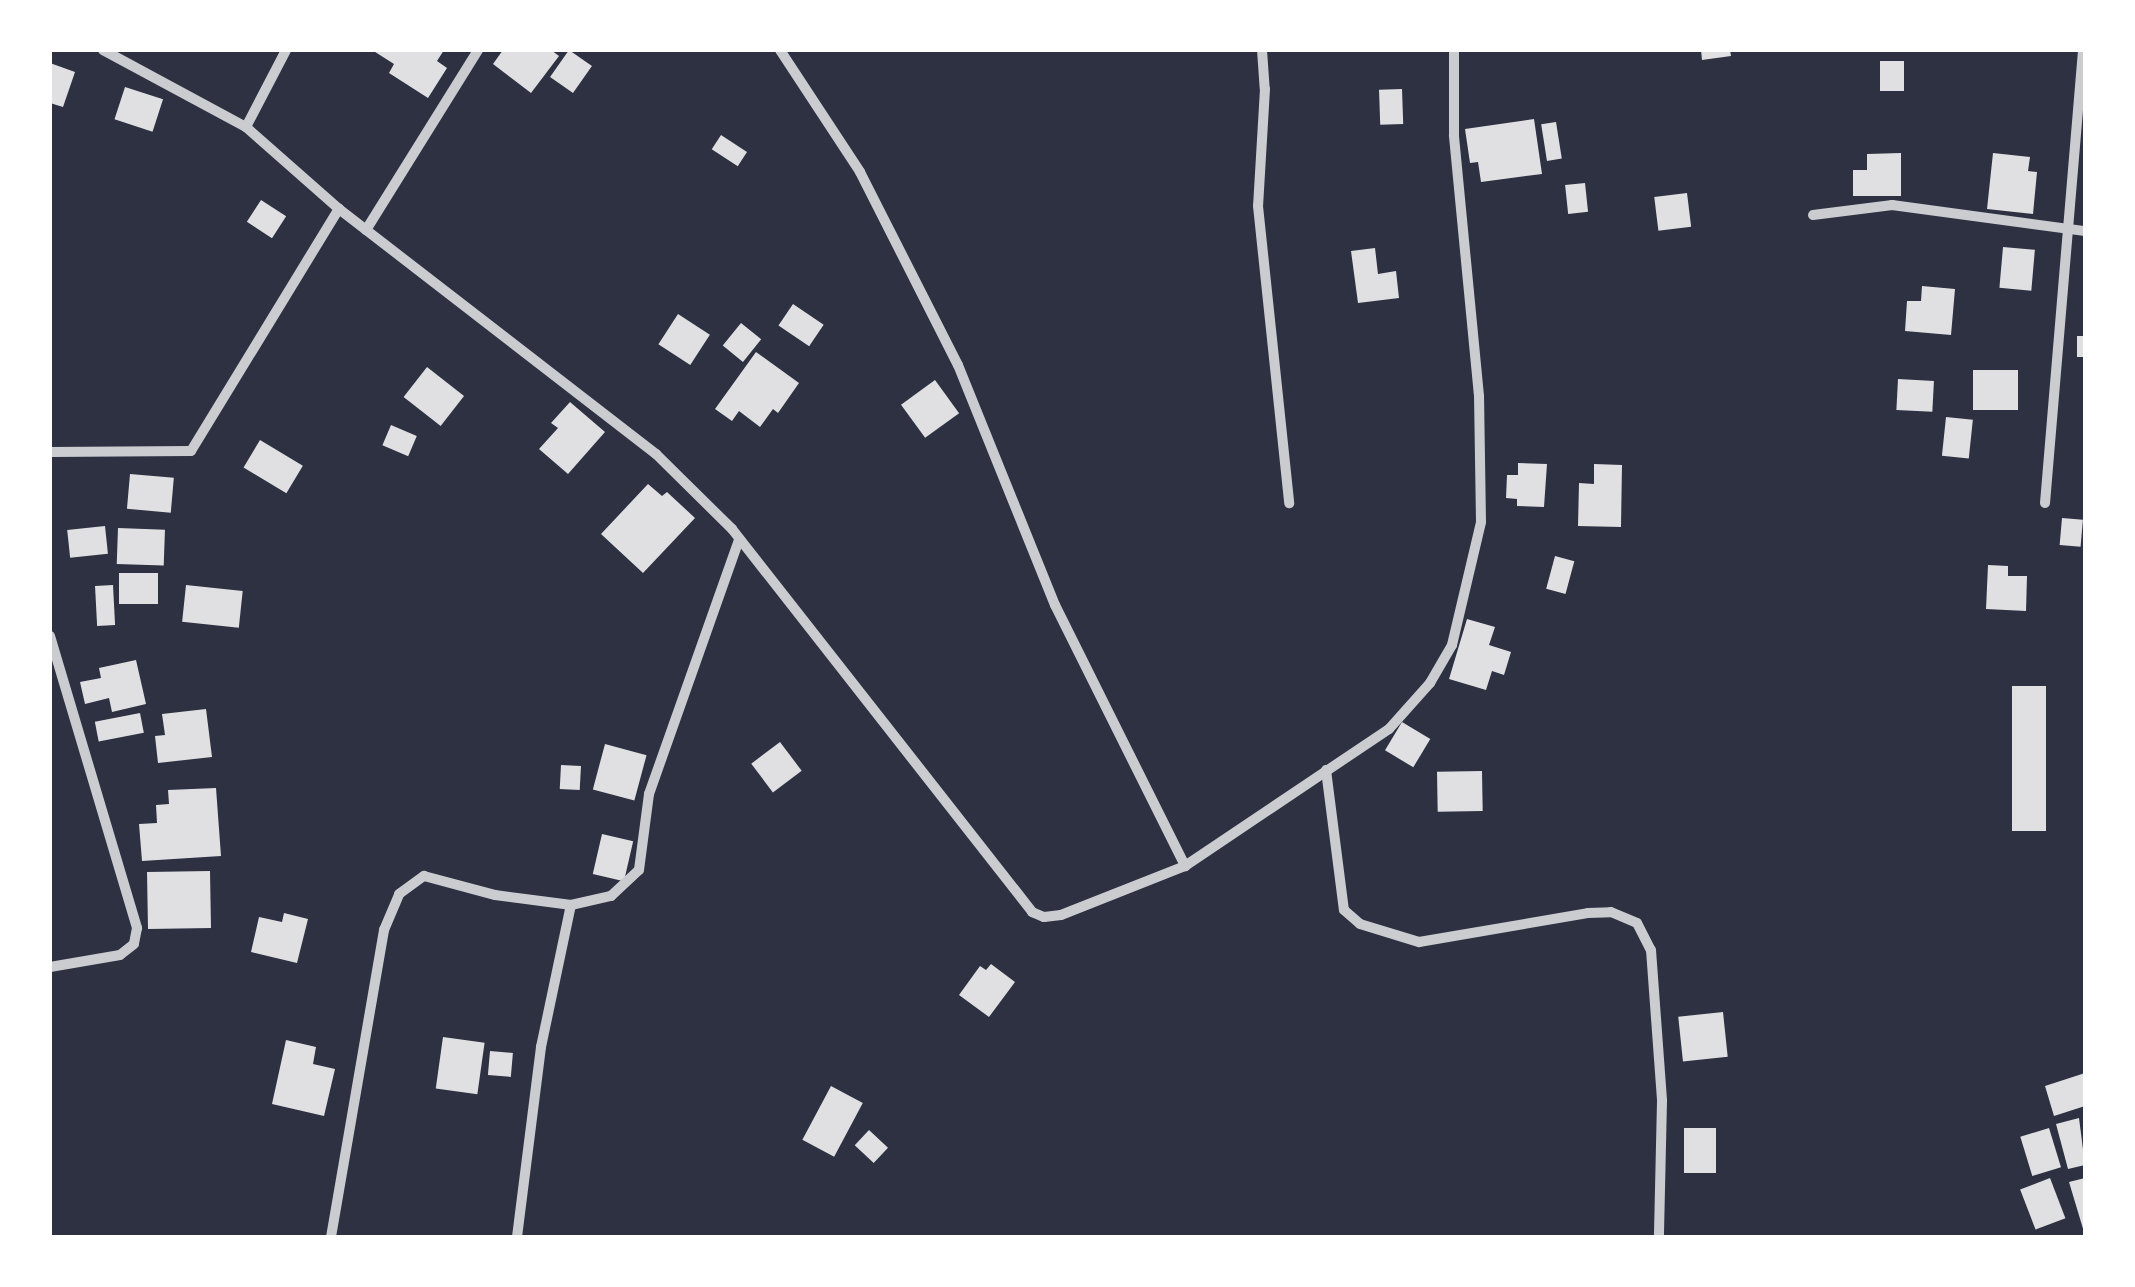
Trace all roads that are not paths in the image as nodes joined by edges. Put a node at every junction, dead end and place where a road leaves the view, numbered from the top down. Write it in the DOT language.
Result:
graph roads {
  1 [pos="103,50"];
  2 [pos="286,50"];
  3 [pos="478,50"];
  4 [pos="780,50"];
  5 [pos="1262,50"];
  6 [pos="1454,50"];
  7 [pos="2082,50"];
  8 [pos="246,127"];
  9 [pos="339,209"];
  10 [pos="1813,215"];
  11 [pos="2065,229"];
  12 [pos="366,230"];
  13 [pos="2085,230"];
  14 [pos="50,452"];
  15 [pos="1289,503"];
  16 [pos="2045,503"];
  17 [pos="739,540"];
  18 [pos="50,636"];
  19 [pos="52,651"];
  20 [pos="1326,770"];
  21 [pos="1185,866"];
  22 [pos="571,905"];
  23 [pos="50,967"];
  24 [pos="331,1237"];
  25 [pos="517,1237"];
  26 [pos="1659,1237"];
  1 -- 8 [label="street"];
  2 -- 8 [label="street"];
  3 -- 12 [label="street"];
  4 -- 21 [label="street"];
  5 -- 15 [label="street"];
  6 -- 20 [label="street"];
  7 -- 11 [label="street"];
  8 -- 9 [label="street"];
  9 -- 12 [label="street"];
  9 -- 14 [label="street"];
  10 -- 11 [label="street"];
  11 -- 13 [label="street"];
  11 -- 16 [label="street"];
  12 -- 17 [label="street"];
  17 -- 21 [label="street"];
  17 -- 22 [label="street"];
  18 -- 19 [label="street"];
  19 -- 23 [label="street"];
  20 -- 21 [label="street"];
  20 -- 26 [label="street"];
  22 -- 24 [label="street"];
  22 -- 25 [label="street"];
}
